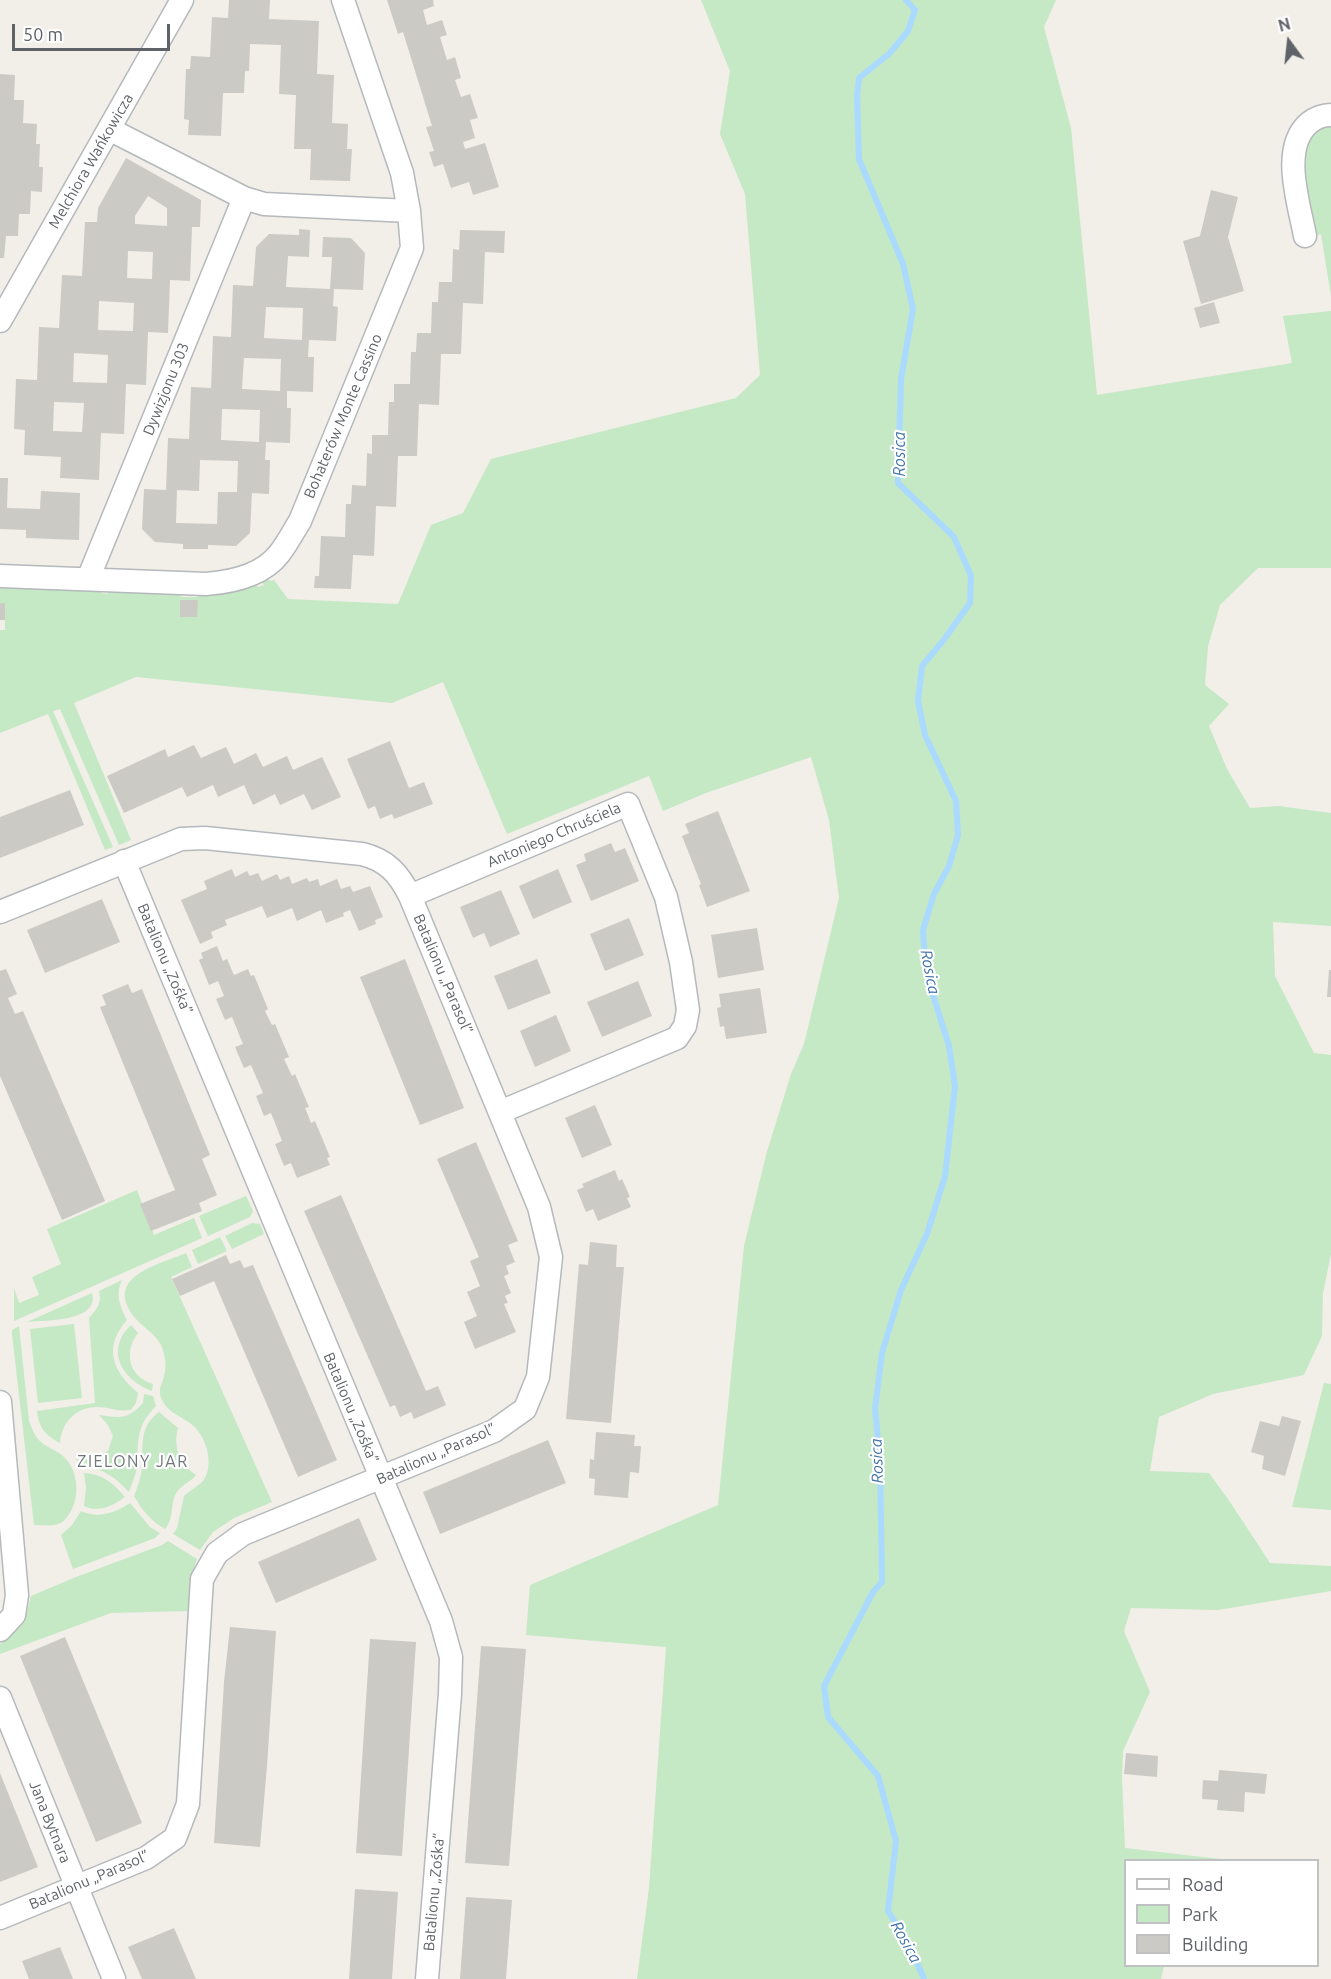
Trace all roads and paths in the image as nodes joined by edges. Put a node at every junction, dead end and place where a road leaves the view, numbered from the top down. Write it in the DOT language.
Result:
graph roads {
  1 [pos="182,0"];
  2 [pos="343,0"];
  3 [pos="1331,116"];
  4 [pos="109,129"];
  5 [pos="244,198"];
  6 [pos="409,211"];
  7 [pos="1305,236"];
  8 [pos="0,321"];
  9 [pos="0,576"];
  10 [pos="88,579"];
  11 [pos="124,861"];
  12 [pos="410,896"];
  13 [pos="0,912"];
  14 [pos="500,1112"];
  15 [pos="0,1402"];
  16 [pos="381,1478"];
  17 [pos="0,1630"];
  18 [pos="0,1698"];
  19 [pos="76,1886"];
  20 [pos="0,1918"];
  21 [pos="114,1979"];
  22 [pos="427,1979"];
  1 -- 4 [label="street, Melchiora Wańkowicza"];
  2 -- 6 [label="street, Bohaterów Monte Cassino"];
  3 -- 7 [label="street"];
  4 -- 5 [label="street"];
  4 -- 8 [label="street, Melchiora Wańkowicza"];
  5 -- 6 [label="street"];
  5 -- 10 [label="street, Dywizjonu 303"];
  6 -- 10 [label="street, Bohaterów Monte Cassino"];
  9 -- 10 [label="street, Bohaterów Monte Cassino"];
  11 -- 12 [label="street, Batalionu „Parasol”"];
  11 -- 13 [label="street, Batalionu „Parasol”"];
  11 -- 16 [label="street, Batalionu „Zośka”"];
  12 -- 14 [label="street, Batalionu „Parasol”"];
  12 -- 14 [label="street, Antoniego Chruściela"];
  14 -- 16 [label="street, Batalionu „Parasol”"];
  15 -- 17 [label="street"];
  16 -- 19 [label="street, Batalionu „Parasol”"];
  16 -- 22 [label="street, Batalionu „Zośka”"];
  18 -- 19 [label="street, Jana Bytnara"];
  19 -- 20 [label="street, Batalionu „Parasol”"];
  19 -- 21 [label="street, Jana Bytnara"];
}
